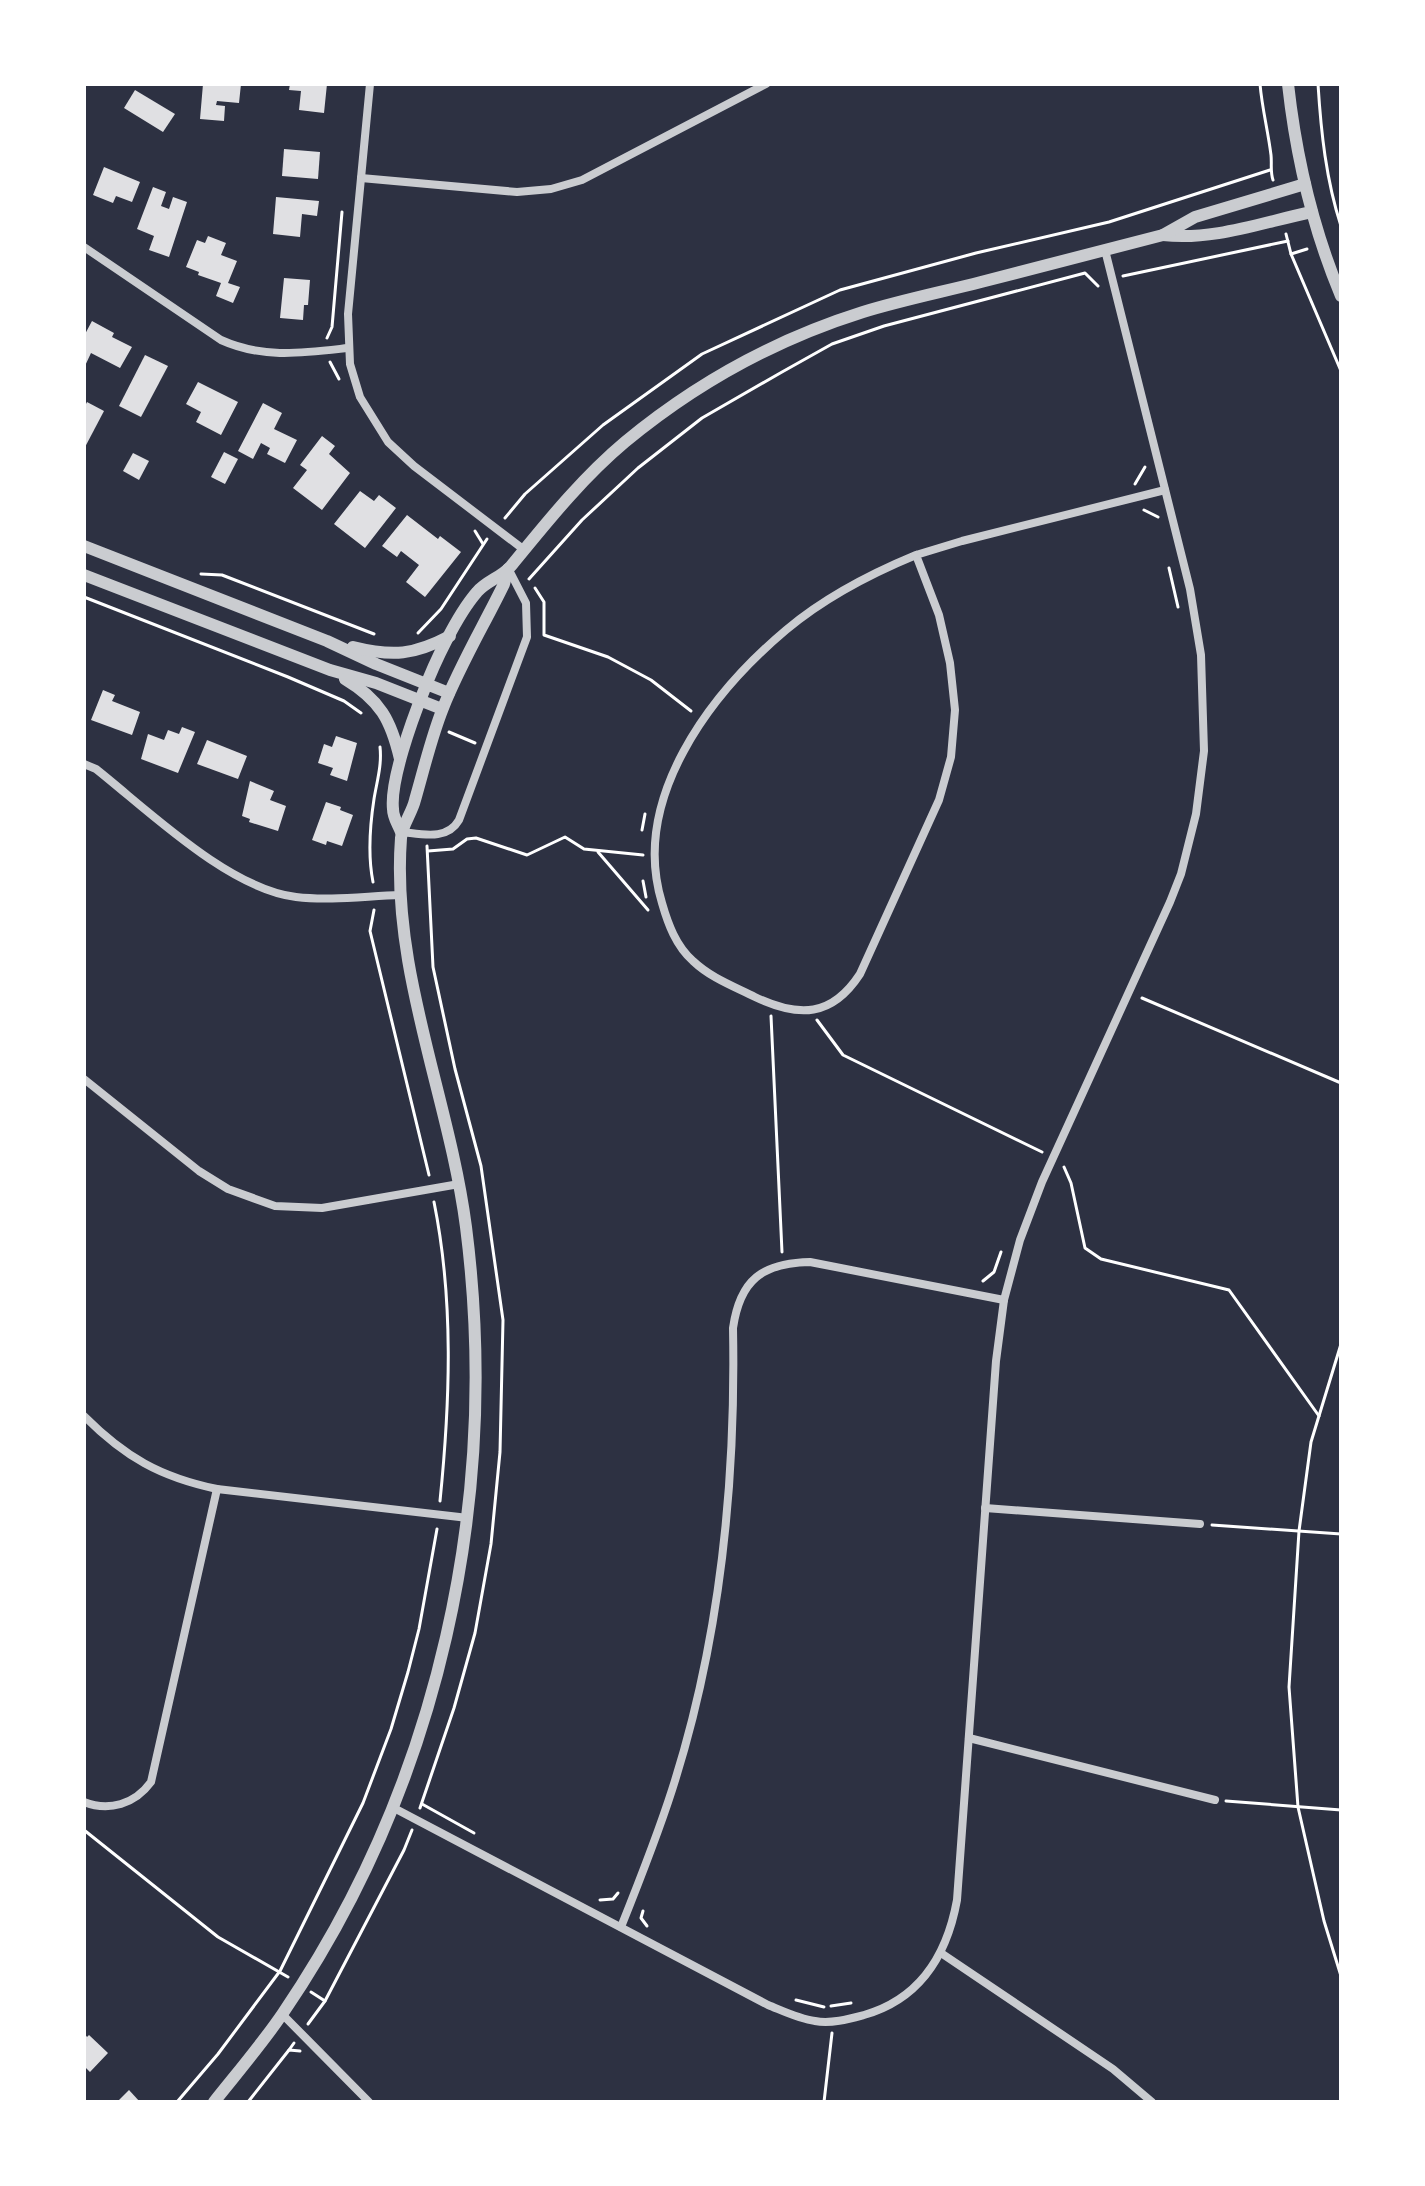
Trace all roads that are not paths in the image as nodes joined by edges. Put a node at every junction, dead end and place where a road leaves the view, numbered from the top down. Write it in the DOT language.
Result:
graph roads {
  1 [pos="370,84"];
  2 [pos="766,84"];
  3 [pos="1288,84"];
  4 [pos="361,178"];
  5 [pos="1305,184"];
  6 [pos="1312,212"];
  7 [pos="1163,235"];
  8 [pos="84,247"];
  9 [pos="1105,250"];
  10 [pos="1341,296"];
  11 [pos="348,348"];
  12 [pos="1165,490"];
  13 [pos="84,546"];
  14 [pos="523,549"];
  15 [pos="916,555"];
  16 [pos="508,569"];
  17 [pos="84,575"];
  18 [pos="450,636"];
  19 [pos="327,641"];
  20 [pos="330,670"];
  21 [pos="426,684"];
  22 [pos="449,693"];
  23 [pos="420,700"];
  24 [pos="442,709"];
  25 [pos="401,762"];
  26 [pos="84,764"];
  27 [pos="401,832"];
  28 [pos="400,895"];
  29 [pos="84,1079"];
  30 [pos="459,1184"];
  31 [pos="1004,1300"];
  32 [pos="84,1416"];
  33 [pos="217,1489"];
  34 [pos="985,1508"];
  35 [pos="468,1518"];
  36 [pos="1200,1524"];
  37 [pos="969,1738"];
  38 [pos="1215,1800"];
  39 [pos="84,1802"];
  40 [pos="392,1807"];
  41 [pos="621,1927"];
  42 [pos="941,1953"];
  43 [pos="282,2014"];
  44 [pos="214,2102"];
  45 [pos="369,2102"];
  46 [pos="1152,2102"];
  1 -- 4 [label="street"];
  2 -- 4 [label="street"];
  3 -- 5 [label="street"];
  4 -- 11 [label="street"];
  5 -- 6 [label="street"];
  5 -- 7 [label="street"];
  6 -- 7 [label="street"];
  6 -- 10 [label="street"];
  7 -- 9 [label="street"];
  8 -- 11 [label="street"];
  9 -- 12 [label="street"];
  9 -- 14 [label="street"];
  11 -- 14 [label="street"];
  12 -- 15 [label="street"];
  12 -- 31 [label="street"];
  13 -- 19 [label="street"];
  14 -- 16 [label="street"];
  15 -- 15 [label="street"];
  16 -- 18 [label="street"];
  16 -- 22 [label="street"];
  16 -- 27 [label="street"];
  17 -- 20 [label="street"];
  18 -- 19 [label="street"];
  18 -- 21 [label="street"];
  19 -- 21 [label="street"];
  20 -- 23 [label="street"];
  20 -- 25 [label="street"];
  21 -- 22 [label="street"];
  21 -- 23 [label="street"];
  22 -- 24 [label="street"];
  23 -- 24 [label="street"];
  23 -- 25 [label="street"];
  24 -- 27 [label="street"];
  25 -- 27 [label="street"];
  26 -- 28 [label="street"];
  27 -- 28 [label="street"];
  28 -- 30 [label="street"];
  29 -- 30 [label="street"];
  30 -- 35 [label="street"];
  31 -- 34 [label="street"];
  31 -- 41 [label="street"];
  32 -- 33 [label="street"];
  33 -- 35 [label="street"];
  33 -- 39 [label="street"];
  34 -- 36 [label="street"];
  34 -- 37 [label="street"];
  35 -- 40 [label="street"];
  37 -- 38 [label="street"];
  37 -- 42 [label="street"];
  40 -- 41 [label="street"];
  40 -- 43 [label="street"];
  41 -- 42 [label="street"];
  42 -- 46 [label="street"];
  43 -- 44 [label="street"];
  43 -- 45 [label="street"];
}
